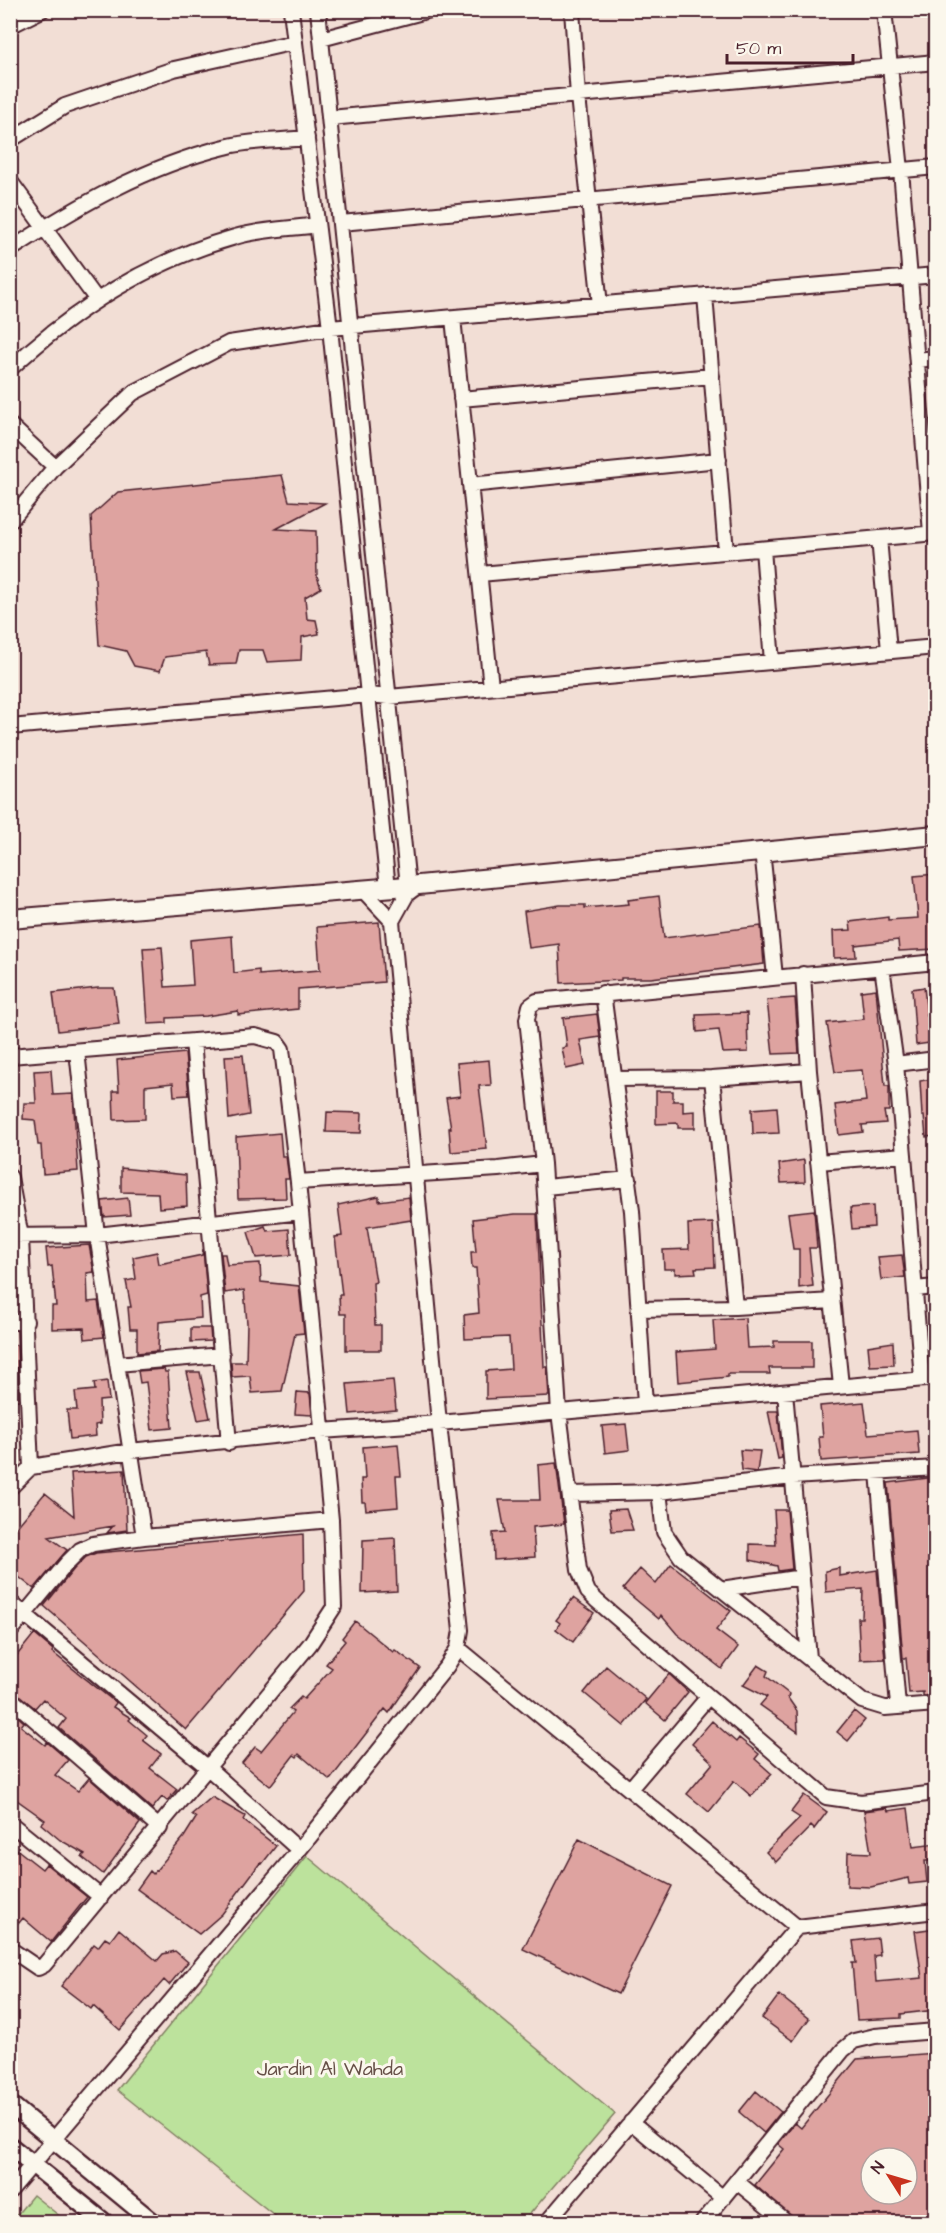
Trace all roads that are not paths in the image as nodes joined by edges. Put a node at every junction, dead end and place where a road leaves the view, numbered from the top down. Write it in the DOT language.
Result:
graph roads {
  1 [pos="42,10"];
  2 [pos="291,10"];
  3 [pos="318,10"];
  4 [pos="430,10"];
  5 [pos="572,10"];
  6 [pos="884,10"];
  7 [pos="10,26"];
  8 [pos="321,39"];
  9 [pos="295,42"];
  10 [pos="936,62"];
  11 [pos="889,66"];
  12 [pos="578,96"];
  13 [pos="330,118"];
  14 [pos="307,138"];
  15 [pos="10,140"];
  16 [pos="936,167"];
  17 [pos="901,170"];
  18 [pos="10,181"];
  19 [pos="590,200"];
  20 [pos="341,223"];
  21 [pos="317,225"];
  22 [pos="45,227"];
  23 [pos="10,250"];
  24 [pos="936,275"];
  25 [pos="910,277"];
  26 [pos="705,295"];
  27 [pos="97,300"];
  28 [pos="600,305"];
  29 [pos="453,318"];
  30 [pos="351,327"];
  31 [pos="330,328"];
  32 [pos="936,358"];
  33 [pos="916,360"];
  34 [pos="10,369"];
  35 [pos="712,376"];
  36 [pos="461,399"];
  37 [pos="10,425"];
  38 [pos="929,444"];
  39 [pos="719,460"];
  40 [pos="55,467"];
  41 [pos="471,485"];
  42 [pos="10,521"];
  43 [pos="933,533"];
  44 [pos="879,538"];
  45 [pos="763,549"];
  46 [pos="726,552"];
  47 [pos="480,574"];
  48 [pos="936,647"];
  49 [pos="889,651"];
  50 [pos="772,662"];
  51 [pos="491,687"];
  52 [pos="369,695"];
  53 [pos="389,697"];
  54 [pos="10,728"];
  55 [pos="936,835"];
  56 [pos="762,850"];
  57 [pos="413,886"];
  58 [pos="388,888"];
  59 [pos="362,889"];
  60 [pos="10,920"];
  61 [pos="392,921"];
  62 [pos="936,962"];
  63 [pos="882,967"];
  64 [pos="803,974"];
  65 [pos="775,977"];
  66 [pos="603,993"];
  67 [pos="193,1041"];
  68 [pos="78,1050"];
  69 [pos="10,1056"];
  70 [pos="936,1059"];
  71 [pos="896,1064"];
  72 [pos="809,1071"];
  73 [pos="712,1077"];
  74 [pos="615,1079"];
  75 [pos="904,1155"];
  76 [pos="818,1162"];
  77 [pos="543,1164"];
  78 [pos="418,1173"];
  79 [pos="10,1177"];
  80 [pos="629,1179"];
  81 [pos="298,1182"];
  82 [pos="544,1187"];
  83 [pos="301,1212"];
  84 [pos="210,1223"];
  85 [pos="97,1235"];
  86 [pos="16,1237"];
  87 [pos="936,1287"];
  88 [pos="915,1289"];
  89 [pos="832,1301"];
  90 [pos="735,1307"];
  91 [pos="640,1309"];
  92 [pos="26,1321"];
  93 [pos="10,1322"];
  94 [pos="222,1355"];
  95 [pos="117,1364"];
  96 [pos="929,1378"];
  97 [pos="841,1386"];
  98 [pos="785,1392"];
  99 [pos="645,1404"];
  100 [pos="559,1412"];
  101 [pos="439,1423"];
  102 [pos="321,1431"];
  103 [pos="229,1443"];
  104 [pos="130,1451"];
  105 [pos="31,1467"];
  106 [pos="936,1468"];
  107 [pos="878,1472"];
  108 [pos="793,1477"];
  109 [pos="10,1488"];
  110 [pos="659,1492"];
  111 [pos="570,1494"];
  112 [pos="331,1520"];
  113 [pos="144,1537"];
  114 [pos="802,1577"];
  115 [pos="721,1589"];
  116 [pos="10,1602"];
  117 [pos="25,1614"];
  118 [pos="10,1632"];
  119 [pos="458,1648"];
  120 [pos="809,1658"];
  121 [pos="708,1697"];
  122 [pos="10,1698"];
  123 [pos="936,1704"];
  124 [pos="898,1706"];
  125 [pos="207,1767"];
  126 [pos="630,1789"];
  127 [pos="936,1793"];
  128 [pos="10,1823"];
  129 [pos="160,1828"];
  130 [pos="299,1850"];
  131 [pos="101,1897"];
  132 [pos="936,1911"];
  133 [pos="797,1927"];
  134 [pos="10,1949"];
  135 [pos="936,2031"];
  136 [pos="10,2104"];
  137 [pos="631,2122"];
  138 [pos="53,2140"];
  139 [pos="10,2146"];
  140 [pos="32,2164"];
  141 [pos="737,2182"];
  142 [pos="10,2191"];
  143 [pos="723,2198"];
  144 [pos="104,2223"];
  145 [pos="153,2223"];
  146 [pos="547,2223"];
  147 [pos="703,2223"];
  148 [pos="786,2223"];
  1 -- 7 [label="street"];
  2 -- 9 [label="street"];
  3 -- 8 [label="street"];
  4 -- 8 [label="street"];
  5 -- 12 [label="street"];
  6 -- 11 [label="street"];
  8 -- 13 [label="street"];
  9 -- 14 [label="street"];
  9 -- 15 [label="street"];
  10 -- 11 [label="street"];
  11 -- 12 [label="street"];
  11 -- 17 [label="street"];
  12 -- 13 [label="street"];
  12 -- 19 [label="street"];
  13 -- 20 [label="street"];
  14 -- 21 [label="street"];
  14 -- 22 [label="street"];
  16 -- 17 [label="street"];
  17 -- 19 [label="street"];
  17 -- 25 [label="street"];
  18 -- 22 [label="street"];
  19 -- 20 [label="street"];
  19 -- 28 [label="street"];
  20 -- 30 [label="street"];
  21 -- 27 [label="street"];
  21 -- 31 [label="street"];
  22 -- 23 [label="street"];
  22 -- 27 [label="street"];
  24 -- 25 [label="street"];
  25 -- 26 [label="street"];
  25 -- 33 [label="street"];
  26 -- 28 [label="street"];
  26 -- 35 [label="street"];
  27 -- 34 [label="street"];
  28 -- 29 [label="street"];
  29 -- 30 [label="street"];
  29 -- 36 [label="street"];
  30 -- 31 [label="street"];
  30 -- 53 [label="street"];
  31 -- 40 [label="street"];
  31 -- 52 [label="street"];
  32 -- 33 [label="street"];
  33 -- 38 [label="street"];
  35 -- 36 [label="street"];
  35 -- 39 [label="street"];
  36 -- 41 [label="street"];
  37 -- 40 [label="street"];
  38 -- 43 [label="street"];
  39 -- 41 [label="street"];
  39 -- 46 [label="street"];
  40 -- 42 [label="street"];
  41 -- 47 [label="street"];
  43 -- 44 [label="street"];
  44 -- 45 [label="street"];
  44 -- 49 [label="street"];
  45 -- 46 [label="street"];
  45 -- 50 [label="street"];
  46 -- 47 [label="street"];
  47 -- 51 [label="street"];
  48 -- 49 [label="street"];
  49 -- 50 [label="street"];
  50 -- 51 [label="street"];
  51 -- 53 [label="street"];
  52 -- 53 [label="street"];
  52 -- 54 [label="street"];
  52 -- 58 [label="street"];
  53 -- 57 [label="street"];
  55 -- 56 [label="main road"];
  56 -- 57 [label="main road"];
  56 -- 65 [label="street"];
  57 -- 58 [label="main road"];
  57 -- 61 [label="street"];
  58 -- 59 [label="main road"];
  59 -- 60 [label="main road"];
  59 -- 61 [label="street"];
  61 -- 78 [label="street"];
  62 -- 63 [label="street"];
  63 -- 64 [label="street"];
  63 -- 71 [label="street"];
  64 -- 65 [label="street"];
  64 -- 72 [label="street"];
  65 -- 66 [label="street"];
  66 -- 74 [label="street"];
  66 -- 77 [label="street"];
  67 -- 68 [label="street"];
  67 -- 81 [label="street"];
  67 -- 84 [label="street"];
  68 -- 69 [label="street"];
  68 -- 85 [label="street"];
  70 -- 71 [label="street"];
  71 -- 75 [label="street"];
  72 -- 73 [label="street"];
  72 -- 76 [label="street"];
  73 -- 74 [label="street"];
  73 -- 90 [label="street"];
  74 -- 80 [label="street"];
  75 -- 76 [label="street"];
  75 -- 88 [label="street"];
  76 -- 89 [label="street"];
  77 -- 78 [label="street"];
  77 -- 82 [label="street"];
  78 -- 81 [label="street"];
  78 -- 101 [label="street"];
  79 -- 86 [label="street"];
  80 -- 82 [label="street"];
  80 -- 91 [label="street"];
  81 -- 83 [label="street"];
  82 -- 100 [label="street"];
  83 -- 84 [label="street"];
  83 -- 102 [label="street"];
  84 -- 85 [label="street"];
  84 -- 94 [label="street"];
  85 -- 86 [label="street"];
  85 -- 95 [label="street"];
  86 -- 92 [label="street"];
  87 -- 88 [label="street"];
  88 -- 96 [label="street"];
  89 -- 90 [label="street"];
  89 -- 97 [label="street"];
  90 -- 91 [label="street"];
  91 -- 99 [label="street"];
  92 -- 93 [label="street"];
  92 -- 105 [label="street"];
  94 -- 95 [label="street"];
  94 -- 103 [label="street"];
  95 -- 104 [label="street"];
  96 -- 97 [label="street"];
  97 -- 98 [label="street"];
  98 -- 99 [label="street"];
  98 -- 108 [label="street"];
  99 -- 100 [label="street"];
  100 -- 101 [label="street"];
  100 -- 111 [label="street"];
  101 -- 102 [label="street"];
  101 -- 119 [label="street"];
  102 -- 103 [label="street"];
  102 -- 112 [label="street"];
  103 -- 104 [label="street"];
  104 -- 105 [label="street"];
  104 -- 113 [label="street"];
  105 -- 109 [label="street"];
  106 -- 107 [label="street"];
  107 -- 108 [label="street"];
  107 -- 124 [label="street"];
  108 -- 110 [label="street"];
  108 -- 114 [label="street"];
  110 -- 111 [label="street"];
  110 -- 115 [label="street"];
  111 -- 121 [label="street"];
  112 -- 113 [label="street"];
  112 -- 125 [label="street"];
  113 -- 117 [label="street"];
  114 -- 115 [label="street"];
  114 -- 120 [label="street"];
  115 -- 120 [label="street"];
  116 -- 117 [label="street"];
  117 -- 118 [label="street"];
  117 -- 125 [label="street"];
  119 -- 126 [label="street"];
  119 -- 130 [label="street"];
  120 -- 124 [label="street"];
  121 -- 126 [label="street"];
  121 -- 127 [label="street"];
  122 -- 129 [label="street"];
  123 -- 124 [label="street"];
  125 -- 129 [label="street"];
  125 -- 130 [label="street"];
  126 -- 133 [label="street"];
  128 -- 131 [label="street"];
  129 -- 131 [label="street"];
  130 -- 138 [label="street"];
  131 -- 134 [label="street"];
  132 -- 133 [label="street"];
  133 -- 137 [label="street"];
  135 -- 141 [label="street"];
  136 -- 138 [label="street"];
  137 -- 143 [label="street"];
  137 -- 146 [label="street"];
  138 -- 140 [label="street"];
  138 -- 145 [label="street"];
  139 -- 140 [label="street"];
  140 -- 142 [label="street"];
  140 -- 144 [label="street"];
  141 -- 143 [label="street"];
  141 -- 148 [label="street"];
  143 -- 147 [label="street"];
}
